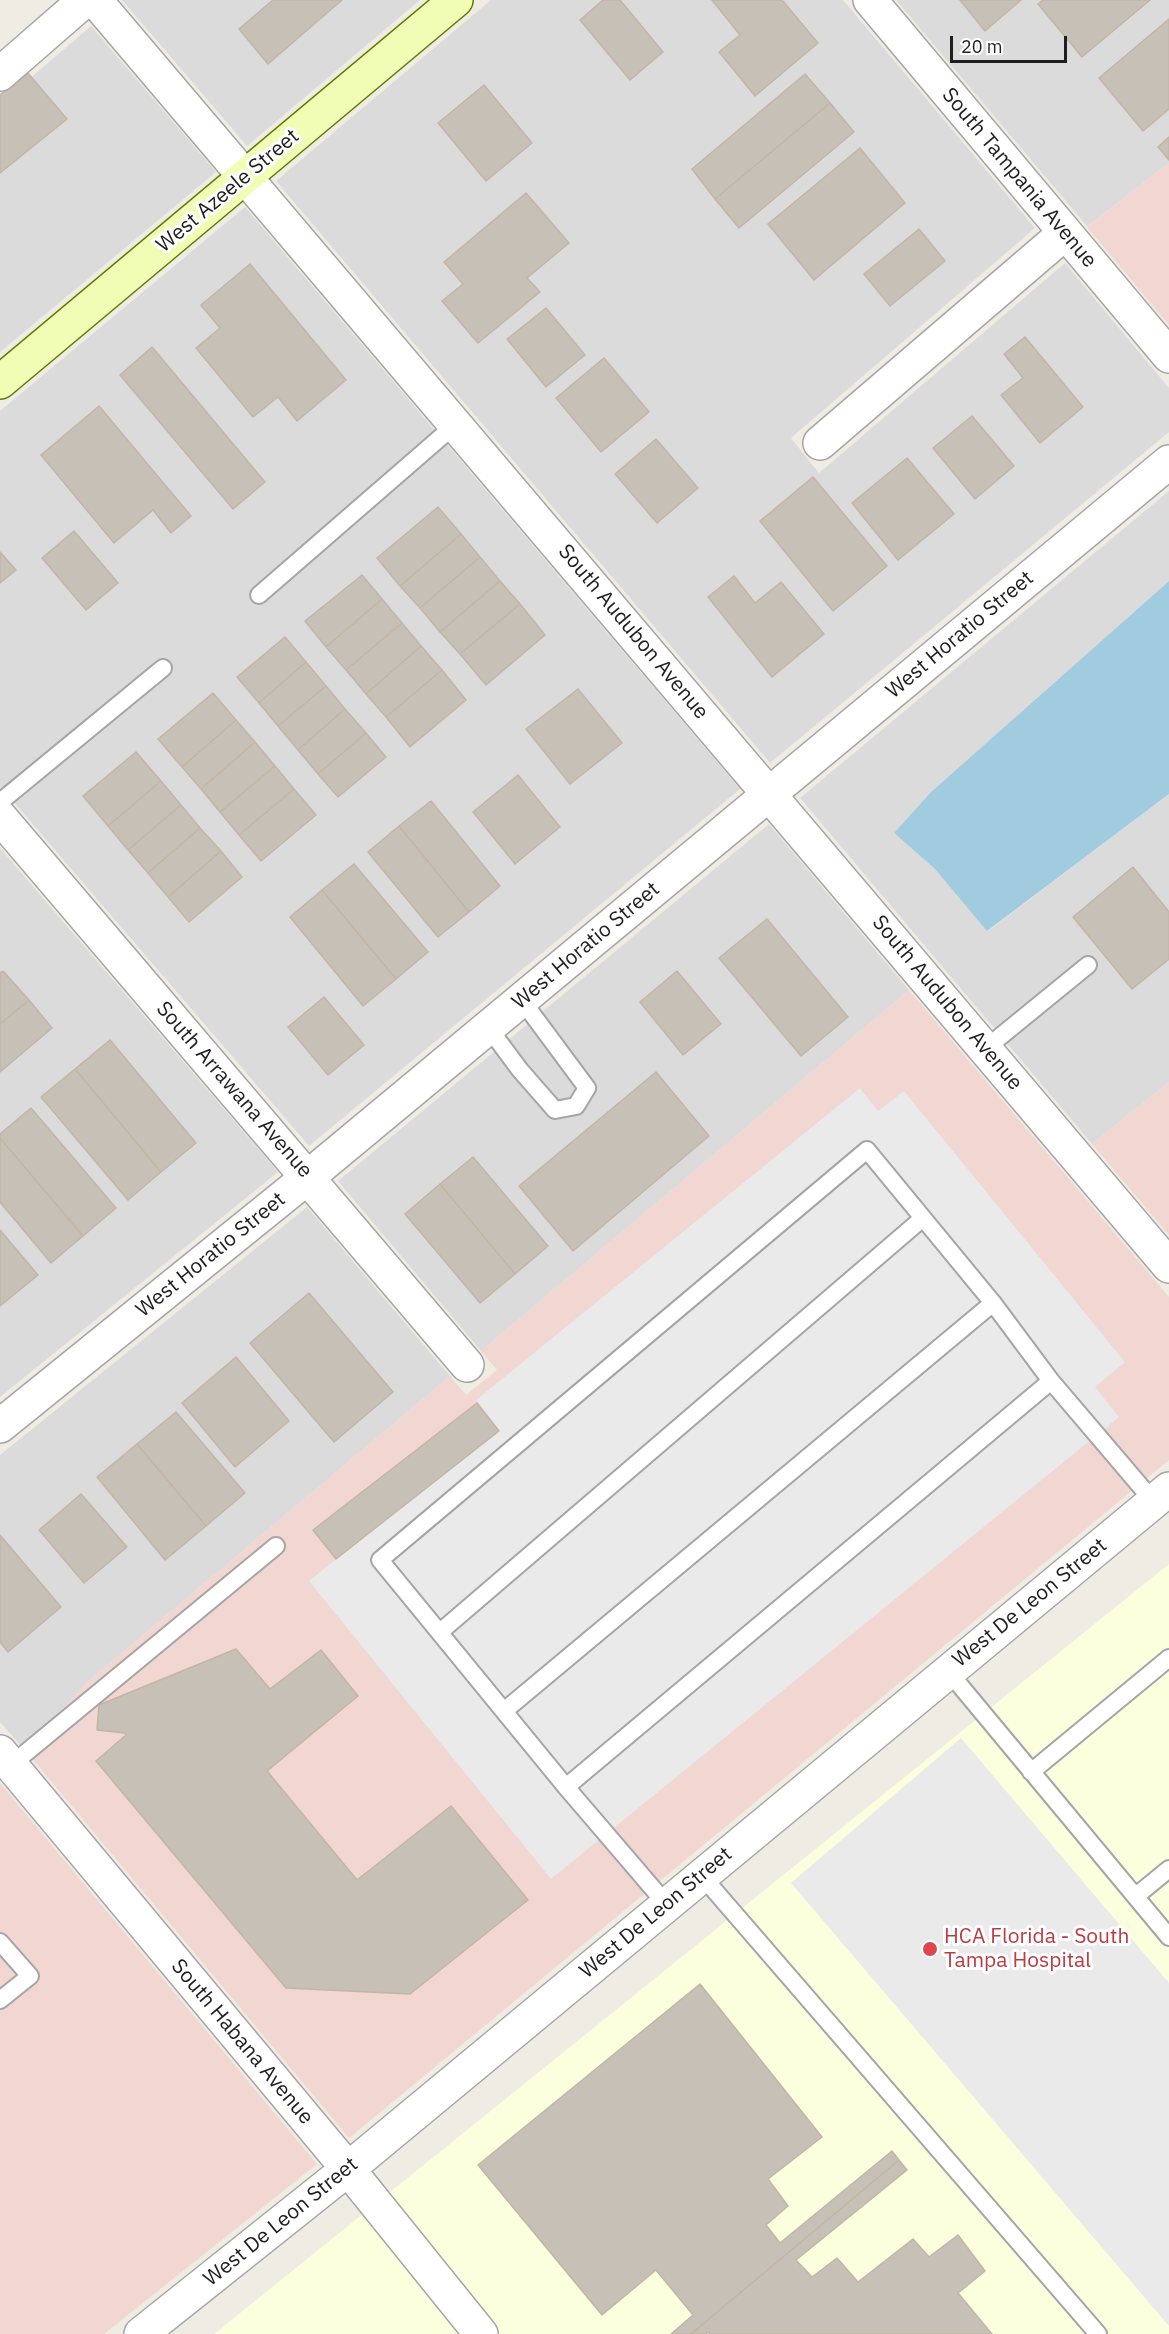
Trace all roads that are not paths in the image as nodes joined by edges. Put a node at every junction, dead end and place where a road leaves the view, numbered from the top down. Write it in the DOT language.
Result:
graph roads {
  1 [pos="85,0"];
  2 [pos="96,0"];
  3 [pos="456,0"];
  4 [pos="870,0"];
  5 [pos="0,74"];
  6 [pos="246,176"];
  7 [pos="1065,232"];
  8 [pos="1169,356"];
  9 [pos="0,382"];
  10 [pos="456,424"];
  11 [pos="820,443"];
  12 [pos="1169,462"];
  13 [pos="259,595"];
  14 [pos="164,668"];
  15 [pos="770,794"];
  16 [pos="0,802"];
  17 [pos="0,816"];
  18 [pos="1088,965"];
  19 [pos="521,999"];
  20 [pos="488,1027"];
  21 [pos="986,1049"];
  22 [pos="308,1177"];
  23 [pos="923,1218"];
  24 [pos="1169,1266"];
  25 [pos="993,1303"];
  26 [pos="467,1365"];
  27 [pos="1051,1381"];
  28 [pos="0,1426"];
  29 [pos="1161,1496"];
  30 [pos="276,1546"];
  31 [pos="440,1632"];
  32 [pos="1169,1658"];
  33 [pos="948,1671"];
  34 [pos="504,1711"];
  35 [pos="5,1758"];
  36 [pos="1031,1772"];
  37 [pos="566,1787"];
  38 [pos="1169,1869"];
  39 [pos="702,1876"];
  40 [pos="1136,1896"];
  41 [pos="667,1905"];
  42 [pos="1169,1937"];
  43 [pos="0,1942"];
  44 [pos="0,2000"];
  45 [pos="348,2169"];
  46 [pos="141,2334"];
  47 [pos="481,2334"];
  48 [pos="1098,2334"];
  1 -- 5 [label="street"];
  2 -- 6 [label="street, South Audubon Avenue"];
  3 -- 6 [label="main road, West Azeele Street"];
  4 -- 7 [label="street, South Tampania Avenue"];
  6 -- 9 [label="main road, West Azeele Street"];
  6 -- 10 [label="street, South Audubon Avenue"];
  7 -- 8 [label="street, South Tampania Avenue"];
  7 -- 11 [label="street"];
  10 -- 13 [label="lane"];
  10 -- 15 [label="street, South Audubon Avenue"];
  12 -- 15 [label="street, West Horatio Street"];
  14 -- 16 [label="lane"];
  15 -- 19 [label="street, West Horatio Street"];
  15 -- 21 [label="street, South Audubon Avenue"];
  17 -- 22 [label="street, South Arrawana Avenue"];
  18 -- 21 [label="lane"];
  19 -- 20 [label="street, West Horatio Street"];
  19 -- 20 [label="lane"];
  20 -- 22 [label="street, West Horatio Street"];
  21 -- 24 [label="street, South Audubon Avenue"];
  22 -- 26 [label="street, South Arrawana Avenue"];
  22 -- 28 [label="street, West Horatio Street"];
  23 -- 25 [label="lane"];
  23 -- 31 [label="lane"];
  23 -- 31 [label="lane"];
  25 -- 27 [label="lane"];
  25 -- 34 [label="lane"];
  27 -- 29 [label="lane"];
  27 -- 37 [label="lane"];
  29 -- 33 [label="street, West De Leon Street"];
  30 -- 35 [label="lane"];
  31 -- 34 [label="lane"];
  32 -- 36 [label="lane"];
  33 -- 36 [label="lane"];
  33 -- 39 [label="street, West De Leon Street"];
  34 -- 37 [label="lane"];
  35 -- 45 [label="street, South Habana Avenue"];
  36 -- 40 [label="lane"];
  37 -- 41 [label="lane"];
  38 -- 40 [label="lane"];
  39 -- 41 [label="street, West De Leon Street"];
  39 -- 48 [label="lane"];
  40 -- 42 [label="lane"];
  41 -- 45 [label="street, West De Leon Street"];
  43 -- 44 [label="lane"];
  45 -- 46 [label="street, West De Leon Street"];
  45 -- 47 [label="street, South Habana Avenue"];
}
